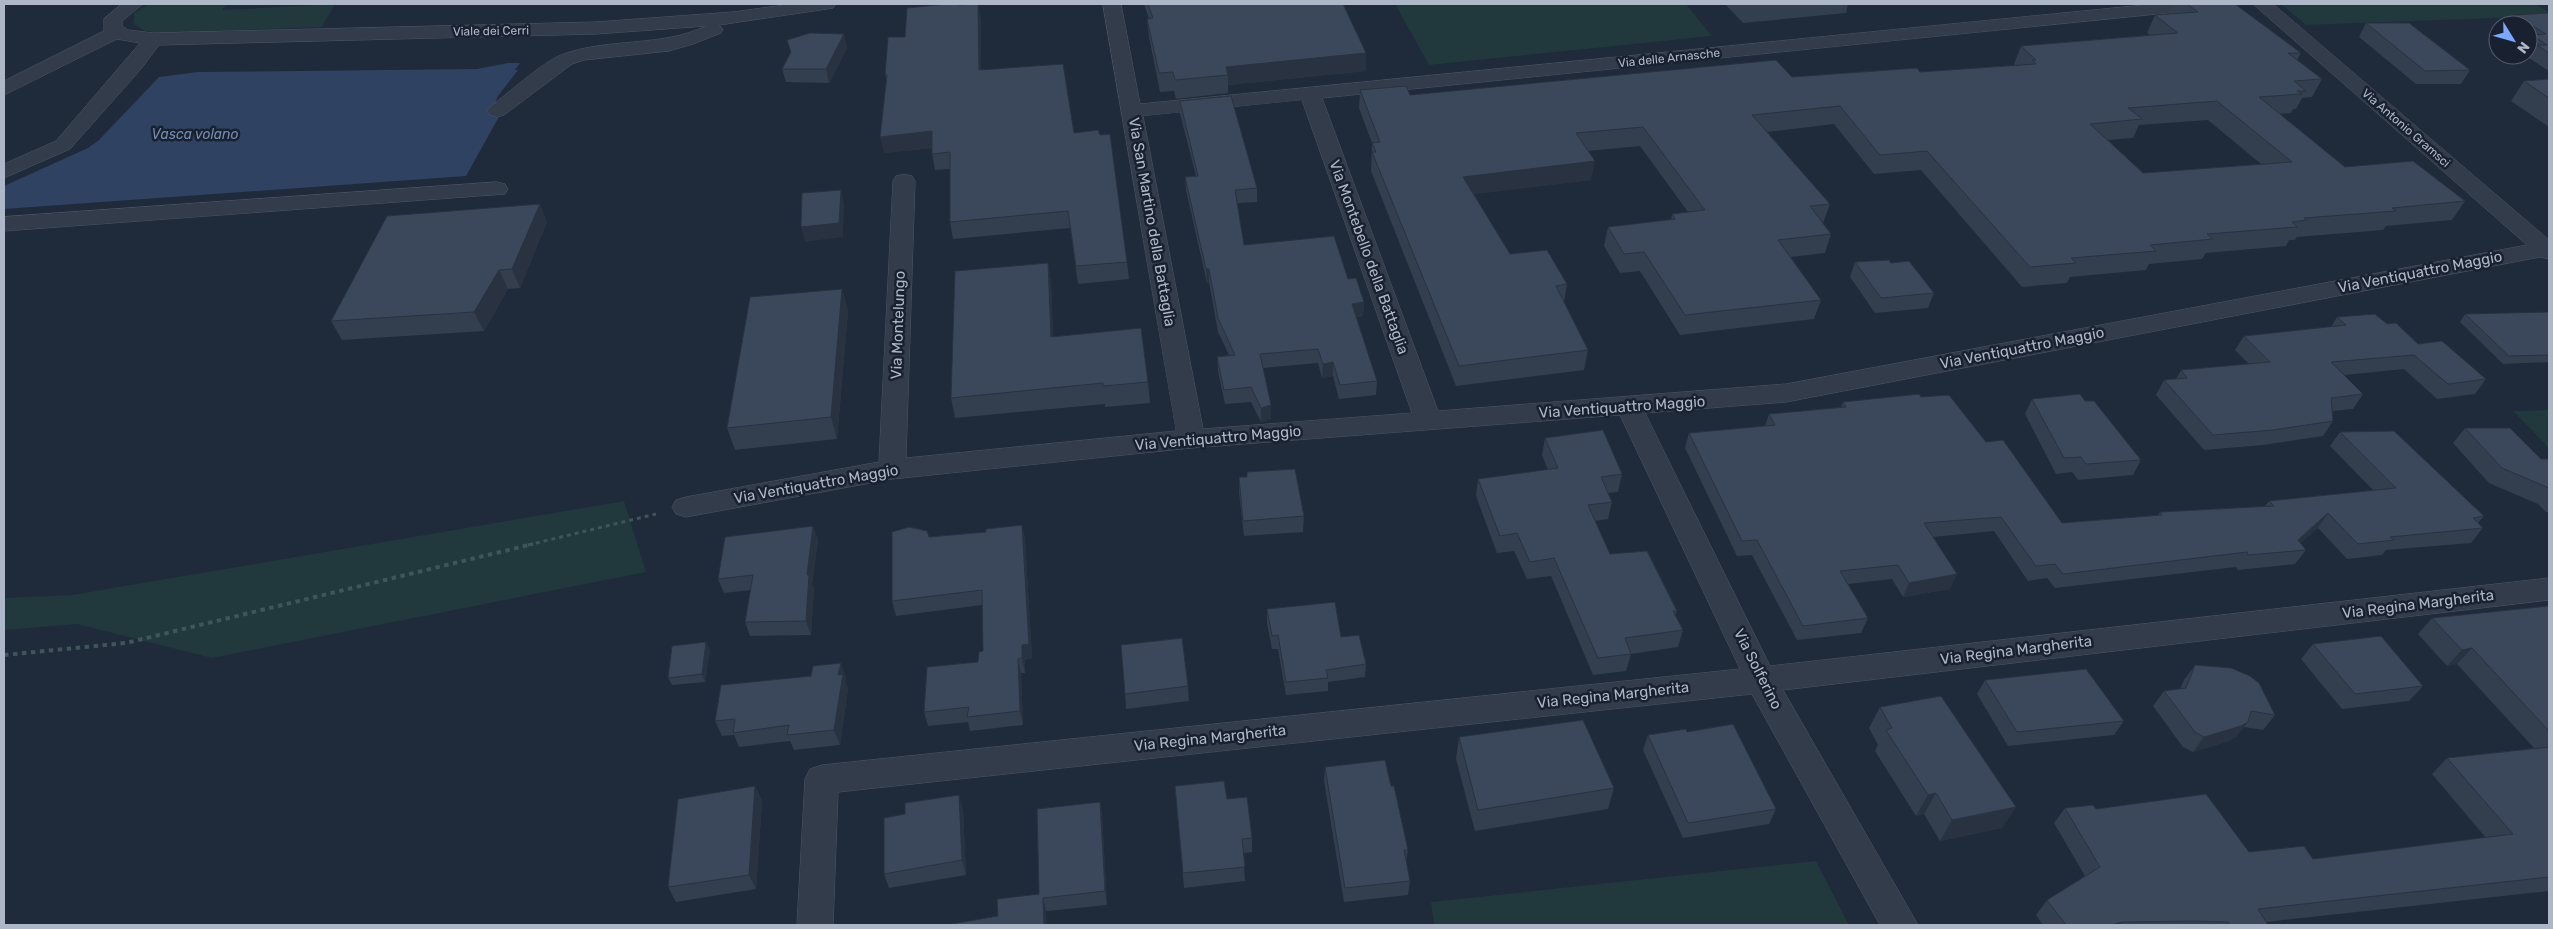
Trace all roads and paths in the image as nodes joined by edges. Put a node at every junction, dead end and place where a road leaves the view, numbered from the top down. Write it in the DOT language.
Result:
graph roads {
  1 [pos="134,4"];
  2 [pos="827,4"];
  3 [pos="1112,4"];
  4 [pos="2206,4"];
  5 [pos="2262,4"];
  6 [pos="733,18"];
  7 [pos="116,32"];
  8 [pos="153,39"];
  9 [pos="4,74"];
  10 [pos="32,75"];
  11 [pos="4,89"];
  12 [pos="1310,94"];
  13 [pos="497,111"];
  14 [pos="1132,111"];
  15 [pos="4,172"];
  16 [pos="904,181"];
  17 [pos="497,189"];
  18 [pos="4,224"];
  19 [pos="2548,250"];
  20 [pos="1630,406"];
  21 [pos="1428,421"];
  22 [pos="1191,439"];
  23 [pos="892,469"];
  24 [pos="686,507"];
  25 [pos="2549,589"];
  26 [pos="4,655"];
  27 [pos="1761,680"];
  28 [pos="815,925"];
  29 [pos="1900,925"];
  1 -- 7 [label="street"];
  2 -- 6 [label="street, Viale dei Cerri"];
  3 -- 14 [label="street, Via San Martino della Battaglia"];
  4 -- 12 [label="street, Via delle Arnasche"];
  5 -- 19 [label="street, Via Antonio Gramsci"];
  6 -- 8 [label="street, Viale dei Cerri"];
  6 -- 13 [label="street"];
  7 -- 8 [label="street, Viale dei Cerri"];
  7 -- 10 [label="street"];
  8 -- 15 [label="street"];
  9 -- 10 [label="street"];
  10 -- 11 [label="street"];
  12 -- 14 [label="street, Via delle Arnasche"];
  12 -- 21 [label="street, Via Montebello della Battaglia"];
  14 -- 22 [label="street, Via San Martino della Battaglia"];
  16 -- 23 [label="street, Via Montelungo"];
  17 -- 18 [label="street"];
  19 -- 20 [label="street, Via Ventiquattro Maggio"];
  20 -- 21 [label="street, Via Ventiquattro Maggio"];
  20 -- 27 [label="street, Via Solferino"];
  21 -- 22 [label="street, Via Ventiquattro Maggio"];
  22 -- 23 [label="street, Via Ventiquattro Maggio"];
  23 -- 24 [label="street, Via Ventiquattro Maggio"];
  24 -- 26 [label="path"];
  25 -- 27 [label="street, Via Regina Margherita"];
  27 -- 28 [label="street, Via Regina Margherita"];
  27 -- 29 [label="street, Via Solferino"];
}
